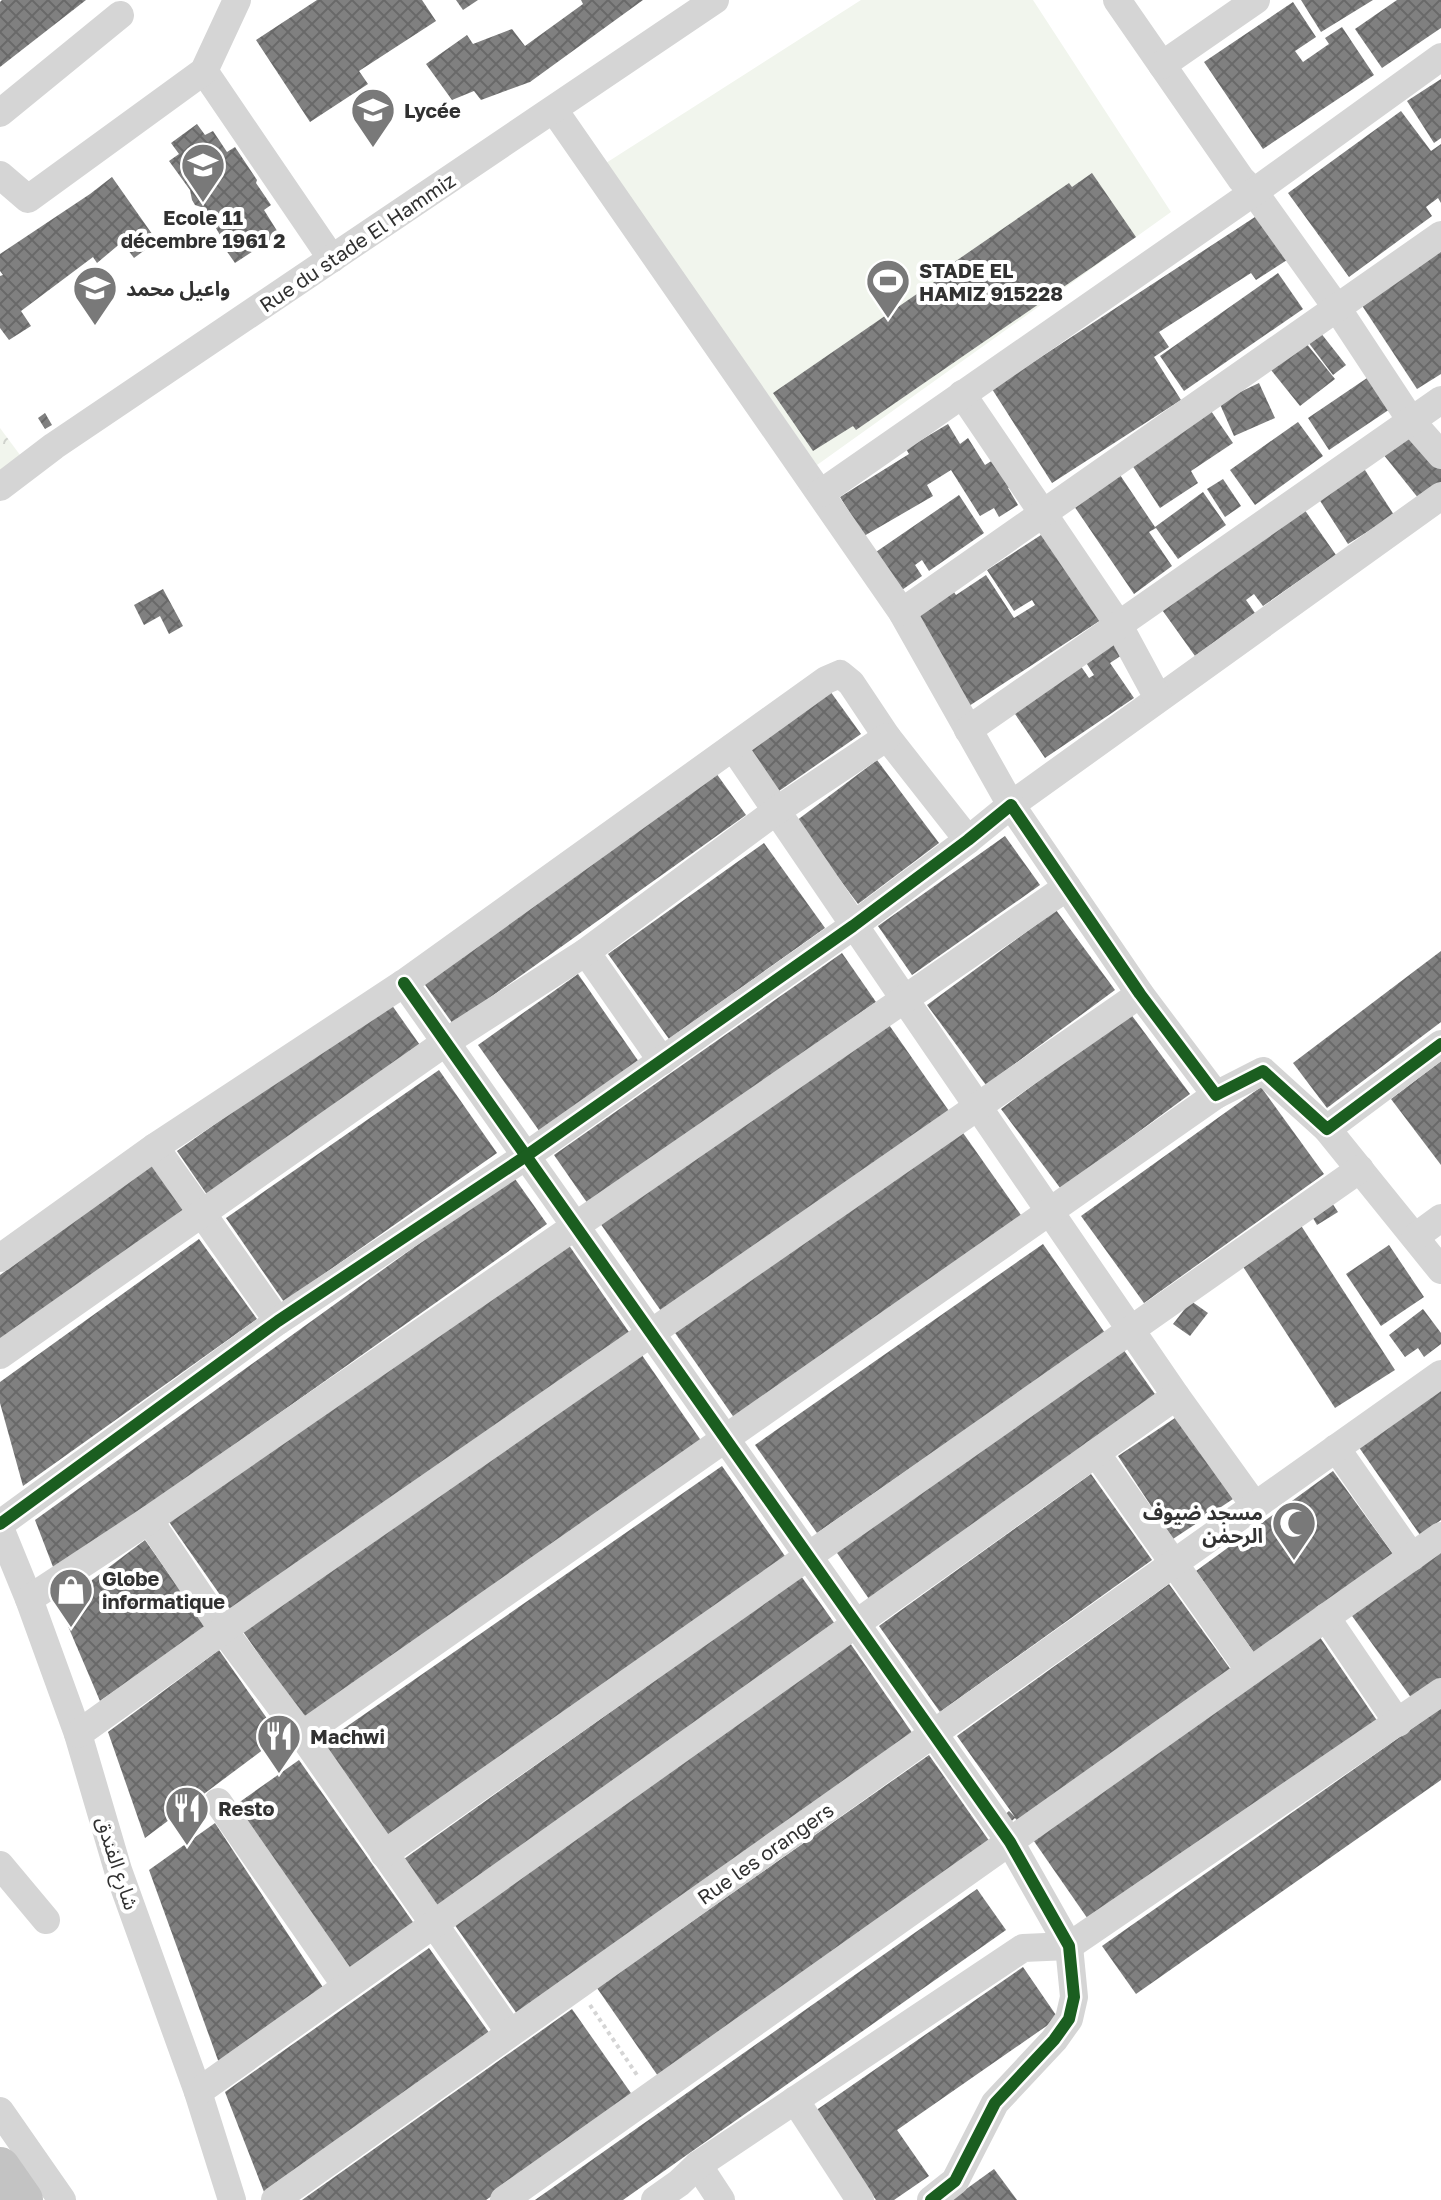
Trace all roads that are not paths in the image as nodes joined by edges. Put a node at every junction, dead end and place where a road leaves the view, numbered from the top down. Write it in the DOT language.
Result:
graph roads {
  1 [pos="237,0"];
  2 [pos="715,0"];
  3 [pos="1117,0"];
  4 [pos="1256,0"];
  5 [pos="120,15"];
  6 [pos="1441,57"];
  7 [pos="1162,65"];
  8 [pos="204,71"];
  9 [pos="554,110"];
  10 [pos="0,113"];
  11 [pos="0,175"];
  12 [pos="1254,192"];
  13 [pos="1441,235"];
  14 [pos="332,259"];
  15 [pos="1337,308"];
  16 [pos="962,394"];
  17 [pos="1441,400"];
  18 [pos="1412,422"];
  19 [pos="1441,455"];
  20 [pos="0,487"];
  21 [pos="821,493"];
  22 [pos="1441,496"];
  23 [pos="1044,513"];
  24 [pos="902,612"];
  25 [pos="1118,624"];
  26 [pos="1158,698"];
  27 [pos="968,730"];
  28 [pos="887,737"];
  29 [pos="733,747"];
  30 [pos="1011,805"];
  31 [pos="776,811"];
  32 [pos="968,840"];
  33 [pos="1067,887"];
  34 [pos="853,926"];
  35 [pos="586,952"];
  36 [pos="404,983"];
  37 [pos="1140,994"];
  38 [pos="905,999"];
  39 [pos="446,1042"];
  40 [pos="1441,1044"];
  41 [pos="662,1061"];
  42 [pos="1216,1095"];
  43 [pos="978,1106"];
  44 [pos="1327,1129"];
  45 [pos="155,1147"];
  46 [pos="526,1156"];
  47 [pos="1360,1169"];
  48 [pos="1050,1212"];
  49 [pos="202,1213"];
  50 [pos="1441,1218"];
  51 [pos="576,1226"];
  52 [pos="1415,1237"];
  53 [pos="0,1258"];
  54 [pos="1441,1270"];
  55 [pos="278,1321"];
  56 [pos="1130,1329"];
  57 [pos="651,1333"];
  58 [pos="0,1355"];
  59 [pos="1441,1374"];
  60 [pos="1176,1396"];
  61 [pos="726,1439"];
  62 [pos="1336,1448"];
  63 [pos="1096,1453"];
  64 [pos="1255,1506"];
  65 [pos="149,1520"];
  66 [pos="0,1526"];
  67 [pos="1441,1536"];
  68 [pos="808,1556"];
  69 [pos="1412,1557"];
  70 [pos="1173,1564"];
  71 [pos="29,1599"];
  72 [pos="1326,1617"];
  73 [pos="856,1624"];
  74 [pos="223,1630"];
  75 [pos="1250,1671"];
  76 [pos="1441,1692"];
  77 [pos="1398,1723"];
  78 [pos="933,1733"];
  79 [pos="78,1734"];
  80 [pos="300,1736"];
  81 [pos="218,1802"];
  82 [pos="1010,1842"];
  83 [pos="384,1854"];
  84 [pos="0,1865"];
  85 [pos="46,1920"];
  86 [pos="433,1925"];
  87 [pos="1069,1946"];
  88 [pos="346,1986"];
  89 [pos="510,2033"];
  90 [pos="198,2092"];
  91 [pos="795,2100"];
  92 [pos="0,2111"];
  93 [pos="698,2165"];
  94 [pos="0,2167"];
  95 [pos="23,2200"];
  96 [pos="62,2200"];
  97 [pos="232,2200"];
  98 [pos="275,2200"];
  99 [pos="504,2200"];
  100 [pos="655,2200"];
  101 [pos="721,2200"];
  102 [pos="860,2200"];
  103 [pos="931,2200"];
  1 -- 8 [label="street"];
  2 -- 9 [label="street, Rue du stade El Hammiz"];
  3 -- 7 [label="street"];
  4 -- 7 [label="street"];
  5 -- 10 [label="street"];
  6 -- 12 [label="street"];
  7 -- 12 [label="street"];
  8 -- 11 [label="street"];
  8 -- 14 [label="street"];
  9 -- 14 [label="street, Rue du stade El Hammiz"];
  9 -- 21 [label="street"];
  12 -- 15 [label="street"];
  12 -- 16 [label="street"];
  13 -- 15 [label="street"];
  14 -- 20 [label="street, Rue du stade El Hammiz"];
  15 -- 18 [label="street"];
  15 -- 23 [label="street"];
  16 -- 21 [label="street"];
  16 -- 23 [label="street"];
  17 -- 18 [label="street"];
  18 -- 19 [label="street"];
  18 -- 25 [label="street"];
  21 -- 24 [label="street"];
  22 -- 26 [label="street"];
  23 -- 24 [label="street"];
  23 -- 25 [label="street"];
  24 -- 27 [label="street"];
  25 -- 26 [label="street"];
  25 -- 27 [label="street"];
  26 -- 30 [label="street"];
  27 -- 30 [label="street"];
  28 -- 29 [label="street"];
  28 -- 31 [label="street"];
  28 -- 32 [label="street"];
  29 -- 31 [label="street"];
  29 -- 36 [label="street"];
  30 -- 32 [label="street"];
  30 -- 33 [label="street"];
  31 -- 34 [label="street"];
  31 -- 35 [label="street"];
  32 -- 34 [label="street"];
  33 -- 37 [label="street"];
  33 -- 38 [label="street"];
  34 -- 38 [label="street"];
  34 -- 41 [label="street"];
  35 -- 39 [label="street"];
  35 -- 41 [label="street"];
  36 -- 39 [label="street"];
  36 -- 45 [label="street"];
  37 -- 42 [label="street"];
  37 -- 43 [label="street"];
  38 -- 43 [label="street"];
  38 -- 51 [label="street"];
  39 -- 46 [label="street"];
  39 -- 49 [label="street"];
  40 -- 44 [label="street"];
  41 -- 46 [label="street"];
  42 -- 44 [label="street"];
  42 -- 48 [label="street"];
  43 -- 48 [label="street"];
  43 -- 57 [label="street"];
  44 -- 47 [label="street"];
  45 -- 49 [label="street"];
  45 -- 53 [label="street"];
  46 -- 51 [label="street"];
  46 -- 55 [label="street"];
  47 -- 52 [label="street"];
  47 -- 56 [label="street"];
  48 -- 56 [label="street"];
  48 -- 61 [label="street"];
  49 -- 55 [label="street"];
  49 -- 58 [label="street"];
  50 -- 52 [label="street"];
  51 -- 57 [label="street"];
  51 -- 65 [label="street"];
  52 -- 54 [label="street"];
  55 -- 66 [label="street"];
  56 -- 60 [label="street"];
  56 -- 68 [label="street"];
  57 -- 61 [label="street"];
  57 -- 74 [label="street"];
  59 -- 62 [label="street, Rue les orangers"];
  60 -- 63 [label="street"];
  60 -- 64 [label="street"];
  61 -- 68 [label="street"];
  61 -- 80 [label="street"];
  62 -- 64 [label="street, Rue les orangers"];
  62 -- 69 [label="street"];
  63 -- 70 [label="street"];
  63 -- 73 [label="street"];
  64 -- 70 [label="street, Rue les orangers"];
  65 -- 71 [label="street"];
  65 -- 74 [label="street"];
  66 -- 71 [label="street, شارع الفندق"];
  67 -- 69 [label="street"];
  68 -- 73 [label="street"];
  68 -- 83 [label="street"];
  69 -- 72 [label="street"];
  70 -- 75 [label="street"];
  70 -- 78 [label="street, Rue les orangers"];
  71 -- 79 [label="street, شارع الفندق"];
  72 -- 75 [label="street"];
  72 -- 77 [label="street"];
  73 -- 78 [label="street"];
  73 -- 86 [label="street"];
  74 -- 79 [label="street"];
  74 -- 80 [label="street"];
  75 -- 82 [label="street"];
  76 -- 77 [label="street"];
  77 -- 87 [label="street"];
  78 -- 82 [label="street"];
  78 -- 89 [label="street, Rue les orangers"];
  79 -- 90 [label="street, شارع الفندق"];
  80 -- 83 [label="street"];
  81 -- 88 [label="street"];
  82 -- 87 [label="street"];
  82 -- 99 [label="street"];
  83 -- 86 [label="street"];
  84 -- 85 [label="street"];
  86 -- 88 [label="street"];
  86 -- 89 [label="street"];
  87 -- 91 [label="street"];
  87 -- 103 [label="street"];
  88 -- 90 [label="street"];
  89 -- 98 [label="street, Rue les orangers"];
  90 -- 97 [label="street, شارع الفندق"];
  91 -- 93 [label="street"];
  91 -- 102 [label="street"];
  92 -- 96 [label="street"];
  93 -- 100 [label="street"];
  93 -- 101 [label="street"];
  94 -- 95 [label="highway"];
}
